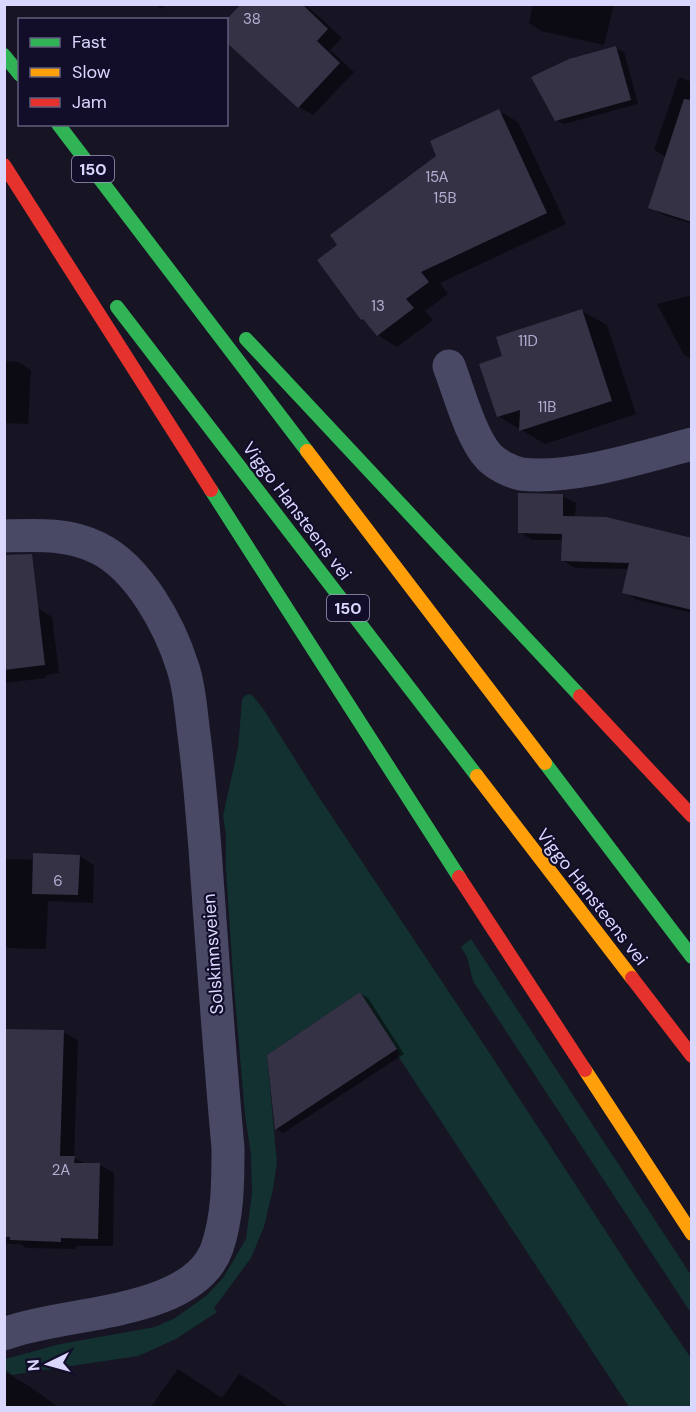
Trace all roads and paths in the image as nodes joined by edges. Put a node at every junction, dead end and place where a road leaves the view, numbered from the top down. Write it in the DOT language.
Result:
graph roads {
  1 [pos="4,55"];
  2 [pos="18,72"];
  3 [pos="60,126"];
  4 [pos="4,160"];
  5 [pos="4,165"];
  6 [pos="127,213"];
  7 [pos="82,261"];
  8 [pos="110,297"];
  9 [pos="208,299"];
  10 [pos="233,325"];
  11 [pos="448,366"];
  12 [pos="692,444"];
  13 [pos="4,536"];
  14 [pos="692,816"];
  15 [pos="692,957"];
  16 [pos="692,1056"];
  17 [pos="692,1234"];
  18 [pos="4,1334"];
  1 -- 2 [label="highway"];
  3 -- 6 [label="highway, 150"];
  4 -- 7 [label="highway"];
  5 -- 17 [label="highway"];
  6 -- 9 [label="highway"];
  6 -- 15 [label="highway, 150"];
  8 -- 16 [label="highway, Viggo Hansteens vei / 150"];
  10 -- 14 [label="highway"];
  11 -- 12 [label="street"];
  13 -- 18 [label="street, Solskinnsveien"];
}
